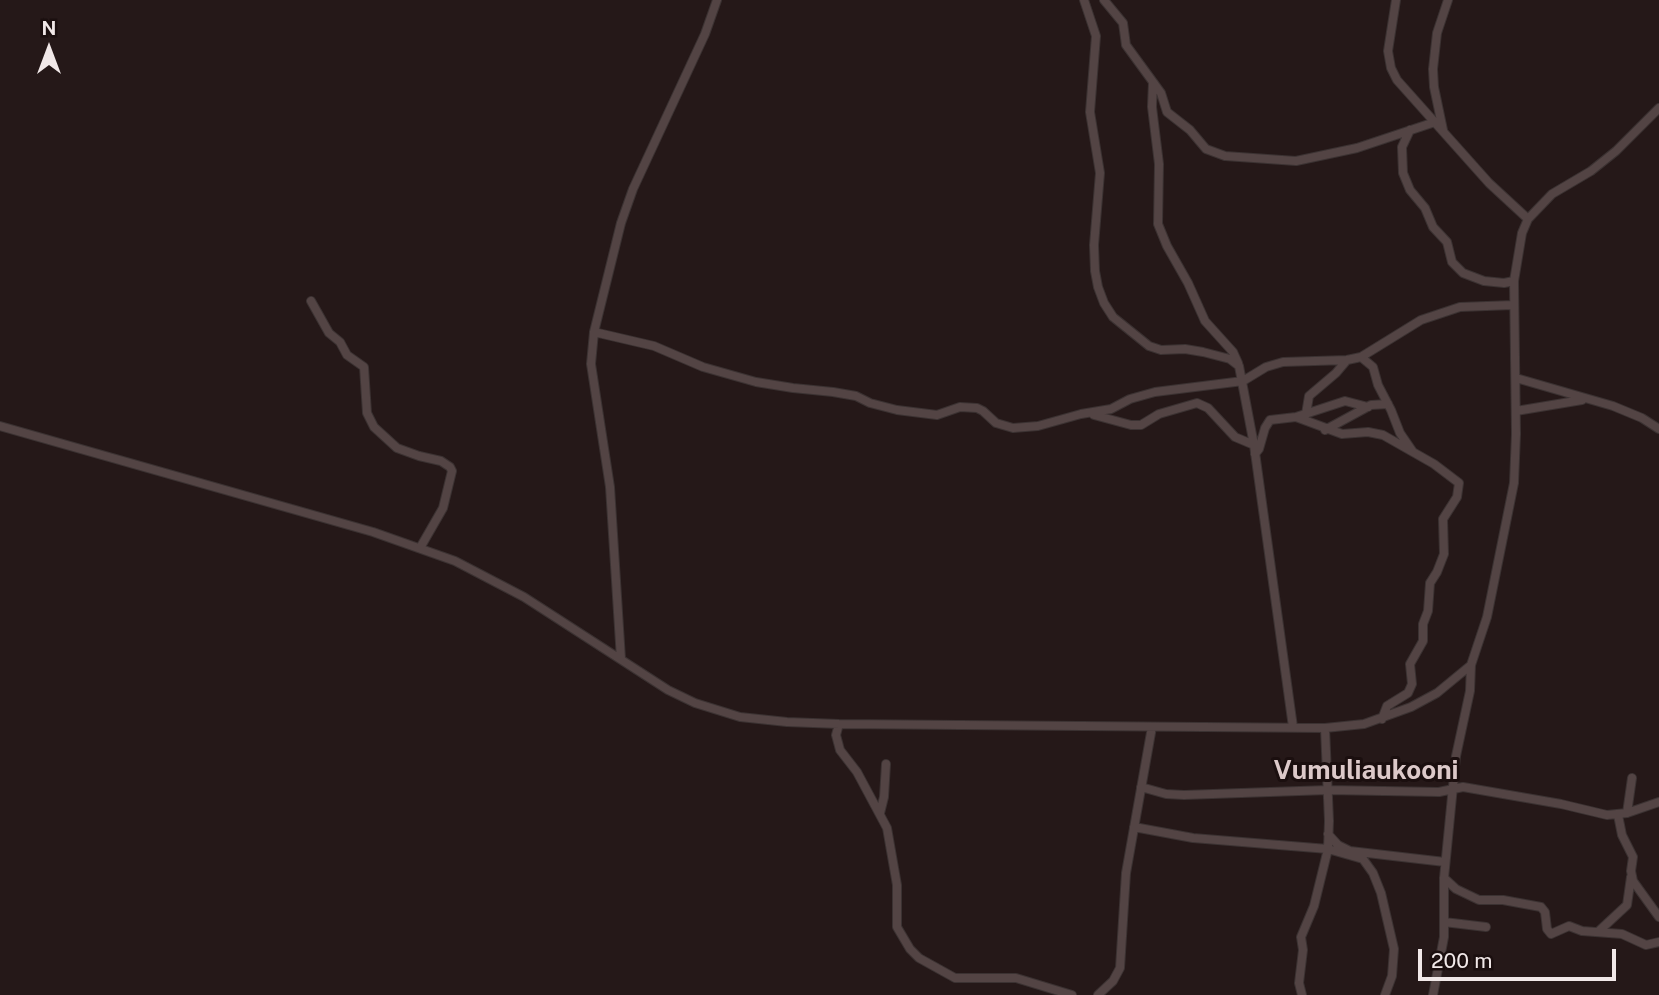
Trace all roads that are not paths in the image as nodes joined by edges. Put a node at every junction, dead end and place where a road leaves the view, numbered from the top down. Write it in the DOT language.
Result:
graph roads {
  1 [pos="717,0"];
  2 [pos="1084,0"];
  3 [pos="1104,0"];
  4 [pos="1395,0"];
  5 [pos="1448,0"];
  6 [pos="1153,82"];
  7 [pos="1659,108"];
  8 [pos="1434,122"];
  9 [pos="1410,130"];
  10 [pos="1444,132"];
  11 [pos="1528,219"];
  12 [pos="1514,281"];
  13 [pos="311,301"];
  14 [pos="1513,305"];
  15 [pos="594,332"];
  16 [pos="1361,357"];
  17 [pos="1347,360"];
  18 [pos="1238,363"];
  19 [pos="1516,378"];
  20 [pos="1243,381"];
  21 [pos="1585,399"];
  22 [pos="1388,404"];
  23 [pos="1368,407"];
  24 [pos="1516,411"];
  25 [pos="1081,414"];
  26 [pos="1306,414"];
  27 [pos="1296,417"];
  28 [pos="0,426"];
  29 [pos="1659,429"];
  30 [pos="1325,430"];
  31 [pos="1254,444"];
  32 [pos="1255,454"];
  33 [pos="1415,454"];
  34 [pos="420,548"];
  35 [pos="621,659"];
  36 [pos="1471,666"];
  37 [pos="1381,719"];
  38 [pos="839,724"];
  39 [pos="1152,727"];
  40 [pos="1293,727"];
  41 [pos="1325,727"];
  42 [pos="886,764"];
  43 [pos="1632,778"];
  44 [pos="1142,787"];
  45 [pos="1452,788"];
  46 [pos="1328,790"];
  47 [pos="1659,802"];
  48 [pos="880,813"];
  49 [pos="1622,814"];
  50 [pos="1134,827"];
  51 [pos="1328,834"];
  52 [pos="1328,849"];
  53 [pos="1445,862"];
  54 [pos="1631,876"];
  55 [pos="1444,878"];
  56 [pos="1659,917"];
  57 [pos="1444,922"];
  58 [pos="1486,927"];
  59 [pos="1600,931"];
  60 [pos="1659,942"];
  61 [pos="1072,995"];
  62 [pos="1098,995"];
  63 [pos="1303,995"];
  64 [pos="1385,995"];
  65 [pos="1433,995"];
  1 -- 15 [label="street"];
  2 -- 18 [label="street"];
  3 -- 6 [label="street"];
  4 -- 8 [label="street"];
  5 -- 10 [label="street"];
  6 -- 9 [label="street"];
  6 -- 18 [label="street"];
  7 -- 11 [label="street"];
  8 -- 9 [label="street"];
  8 -- 10 [label="street"];
  9 -- 12 [label="street"];
  10 -- 11 [label="street"];
  11 -- 12 [label="street"];
  12 -- 14 [label="street"];
  13 -- 34 [label="street"];
  14 -- 16 [label="street"];
  14 -- 19 [label="street"];
  15 -- 25 [label="street"];
  15 -- 35 [label="street"];
  16 -- 17 [label="street"];
  16 -- 22 [label="street"];
  17 -- 20 [label="street"];
  17 -- 26 [label="street"];
  18 -- 20 [label="street"];
  19 -- 21 [label="street"];
  19 -- 24 [label="street"];
  20 -- 25 [label="street"];
  20 -- 31 [label="street"];
  21 -- 24 [label="street"];
  21 -- 29 [label="street"];
  22 -- 23 [label="street"];
  22 -- 33 [label="street"];
  23 -- 26 [label="street"];
  23 -- 30 [label="street"];
  24 -- 36 [label="street"];
  25 -- 31 [label="street"];
  26 -- 27 [label="street"];
  27 -- 30 [label="street"];
  27 -- 32 [label="street"];
  28 -- 34 [label="street"];
  30 -- 33 [label="street"];
  31 -- 32 [label="street"];
  32 -- 40 [label="street"];
  33 -- 37 [label="street"];
  34 -- 35 [label="street"];
  35 -- 38 [label="street"];
  36 -- 37 [label="street"];
  36 -- 45 [label="street"];
  37 -- 41 [label="street"];
  38 -- 39 [label="street"];
  38 -- 48 [label="street"];
  39 -- 40 [label="street"];
  39 -- 44 [label="street"];
  40 -- 41 [label="street"];
  41 -- 46 [label="street"];
  42 -- 48 [label="street"];
  43 -- 49 [label="street"];
  44 -- 46 [label="street"];
  44 -- 50 [label="street"];
  45 -- 46 [label="street"];
  45 -- 49 [label="street"];
  45 -- 53 [label="street"];
  46 -- 51 [label="street"];
  47 -- 49 [label="street"];
  48 -- 61 [label="street"];
  49 -- 54 [label="street"];
  50 -- 52 [label="street"];
  50 -- 62 [label="street"];
  51 -- 52 [label="street"];
  51 -- 53 [label="street"];
  52 -- 63 [label="street"];
  52 -- 64 [label="street"];
  53 -- 55 [label="street"];
  54 -- 56 [label="street"];
  54 -- 59 [label="street"];
  55 -- 57 [label="street"];
  55 -- 59 [label="street"];
  57 -- 58 [label="street"];
  57 -- 65 [label="street"];
  59 -- 60 [label="street"];
}
